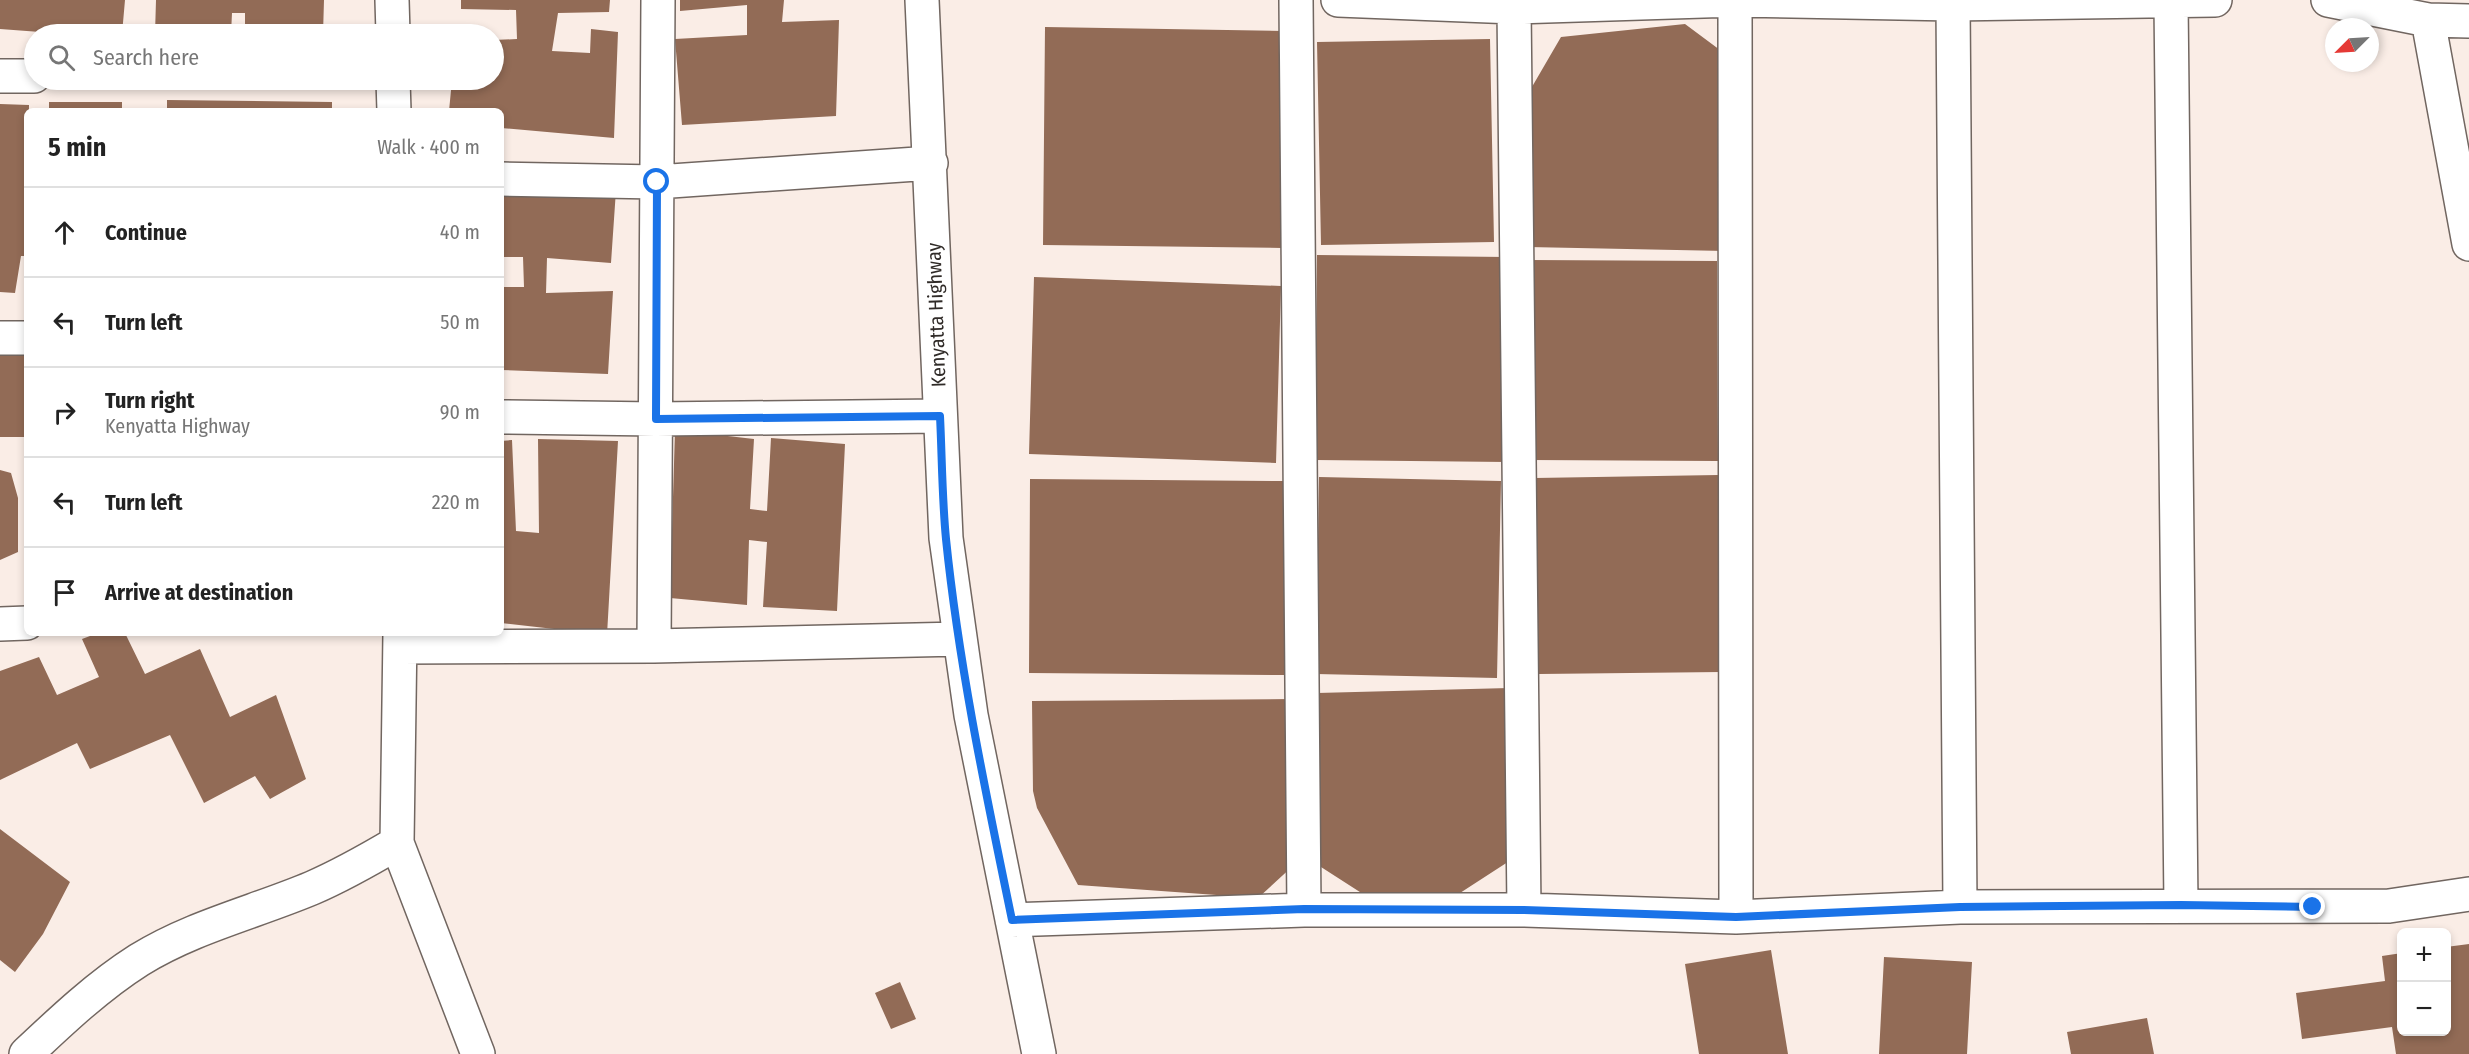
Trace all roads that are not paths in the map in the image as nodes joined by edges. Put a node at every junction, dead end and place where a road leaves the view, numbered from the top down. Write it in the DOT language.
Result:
graph roads {
  1 [pos="392,0"];
  2 [pos="658,0"];
  3 [pos="922,0"];
  4 [pos="1296,0"];
  5 [pos="1338,0"];
  6 [pos="1736,0"];
  7 [pos="2215,0"];
  8 [pos="2328,0"];
  9 [pos="2171,2"];
  10 [pos="1953,4"];
  11 [pos="1515,7"];
  12 [pos="2428,20"];
  13 [pos="2469,21"];
  14 [pos="393,24"];
  15 [pos="0,76"];
  16 [pos="24,76"];
  17 [pos="393,90"];
  18 [pos="394,108"];
  19 [pos="931,163"];
  20 [pos="504,179"];
  21 [pos="657,182"];
  22 [pos="2469,244"];
  23 [pos="0,338"];
  24 [pos="24,338"];
  25 [pos="940,416"];
  26 [pos="504,417"];
  27 [pos="656,419"];
  28 [pos="24,622"];
  29 [pos="0,624"];
  30 [pos="960,639"];
  31 [pos="400,640"];
  32 [pos="654,646"];
  33 [pos="397,843"];
  34 [pos="2469,894"];
  35 [pos="2181,905"];
  36 [pos="1960,907"];
  37 [pos="1304,909"];
  38 [pos="1524,910"];
  39 [pos="1736,917"];
  40 [pos="1012,920"];
  41 [pos="26,1054"];
  42 [pos="478,1054"];
  43 [pos="1039,1054"];
  1 -- 14 [label="street"];
  2 -- 21 [label="street"];
  3 -- 19 [label="street, Kenyatta Highway"];
  4 -- 37 [label="street"];
  5 -- 11 [label="street"];
  6 -- 10 [label="street"];
  6 -- 11 [label="street"];
  6 -- 39 [label="street"];
  7 -- 9 [label="street"];
  8 -- 12 [label="street"];
  9 -- 10 [label="street"];
  9 -- 35 [label="street"];
  10 -- 36 [label="street"];
  11 -- 38 [label="street"];
  12 -- 13 [label="street"];
  12 -- 22 [label="street"];
  15 -- 16 [label="street"];
  17 -- 18 [label="street"];
  19 -- 21 [label="street"];
  19 -- 25 [label="street, Kenyatta Highway"];
  20 -- 21 [label="street"];
  21 -- 27 [label="street"];
  23 -- 24 [label="street"];
  25 -- 27 [label="street"];
  25 -- 30 [label="street, Kenyatta Highway"];
  26 -- 27 [label="street"];
  27 -- 32 [label="street"];
  28 -- 29 [label="street"];
  30 -- 32 [label="street"];
  30 -- 40 [label="street, Kenyatta Highway"];
  31 -- 32 [label="street"];
  31 -- 33 [label="street"];
  33 -- 41 [label="street"];
  33 -- 42 [label="street"];
  34 -- 35 [label="street"];
  35 -- 36 [label="street"];
  36 -- 39 [label="street"];
  37 -- 38 [label="street"];
  37 -- 40 [label="street"];
  38 -- 39 [label="street"];
  40 -- 43 [label="street, Kenyatta Highway"];
}
